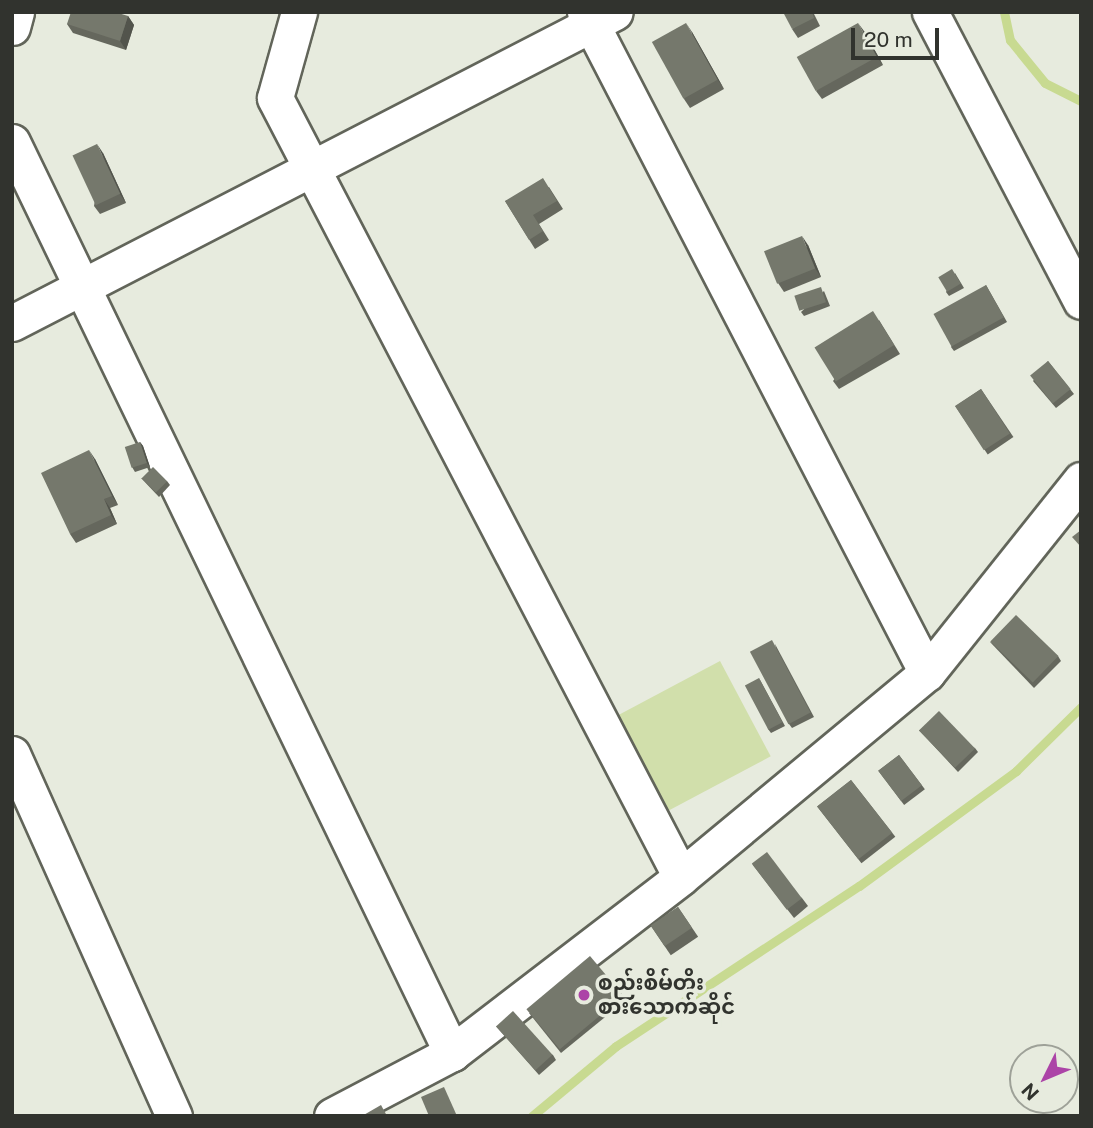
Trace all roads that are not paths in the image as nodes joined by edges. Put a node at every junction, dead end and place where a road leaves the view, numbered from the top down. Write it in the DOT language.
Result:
graph roads {
  1 [pos="16,12"];
  2 [pos="299,12"];
  3 [pos="930,12"];
  4 [pos="597,16"];
  5 [pos="12,27"];
  6 [pos="12,142"];
  7 [pos="309,169"];
  8 [pos="86,287"];
  9 [pos="1081,302"];
  10 [pos="12,323"];
  11 [pos="1081,480"];
  12 [pos="928,673"];
  13 [pos="12,754"];
  14 [pos="681,877"];
  15 [pos="452,1053"];
  16 [pos="174,1116"];
  17 [pos="332,1116"];
  1 -- 5 [label="street"];
  2 -- 7 [label="street"];
  3 -- 9 [label="street"];
  4 -- 7 [label="street"];
  4 -- 12 [label="street"];
  6 -- 8 [label="street"];
  7 -- 8 [label="street"];
  7 -- 14 [label="street"];
  8 -- 10 [label="street"];
  8 -- 15 [label="street"];
  11 -- 12 [label="street"];
  12 -- 14 [label="street"];
  13 -- 16 [label="street"];
  14 -- 15 [label="street"];
  15 -- 17 [label="street"];
}
